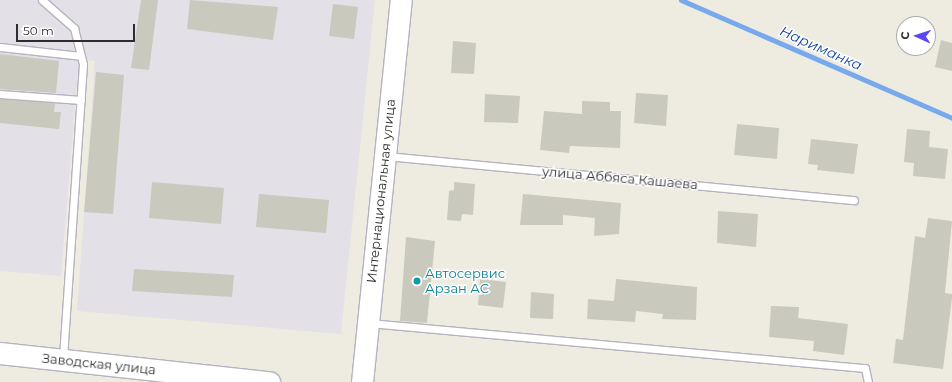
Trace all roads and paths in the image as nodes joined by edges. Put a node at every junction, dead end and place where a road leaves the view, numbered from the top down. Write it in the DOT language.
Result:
graph roads {
  1 [pos="42,0"];
  2 [pos="401,0"];
  3 [pos="0,47"];
  4 [pos="81,56"];
  5 [pos="0,94"];
  6 [pos="80,100"];
  7 [pos="385,156"];
  8 [pos="854,200"];
  9 [pos="368,323"];
  10 [pos="0,353"];
  11 [pos="63,360"];
  12 [pos="269,382"];
  13 [pos="362,382"];
  14 [pos="868,382"];
  1 -- 4 [label="lane"];
  2 -- 7 [label="street, Интернациональная улица"];
  3 -- 4 [label="lane"];
  4 -- 6 [label="lane"];
  5 -- 6 [label="lane"];
  6 -- 11 [label="lane"];
  7 -- 8 [label="lane, улица Аббяса Кашаева"];
  7 -- 9 [label="street, Интернациональная улица"];
  9 -- 13 [label="street, Интернациональная улица"];
  9 -- 14 [label="lane"];
  10 -- 11 [label="street, Заводская улица"];
  11 -- 12 [label="street, Заводская улица"];
}
